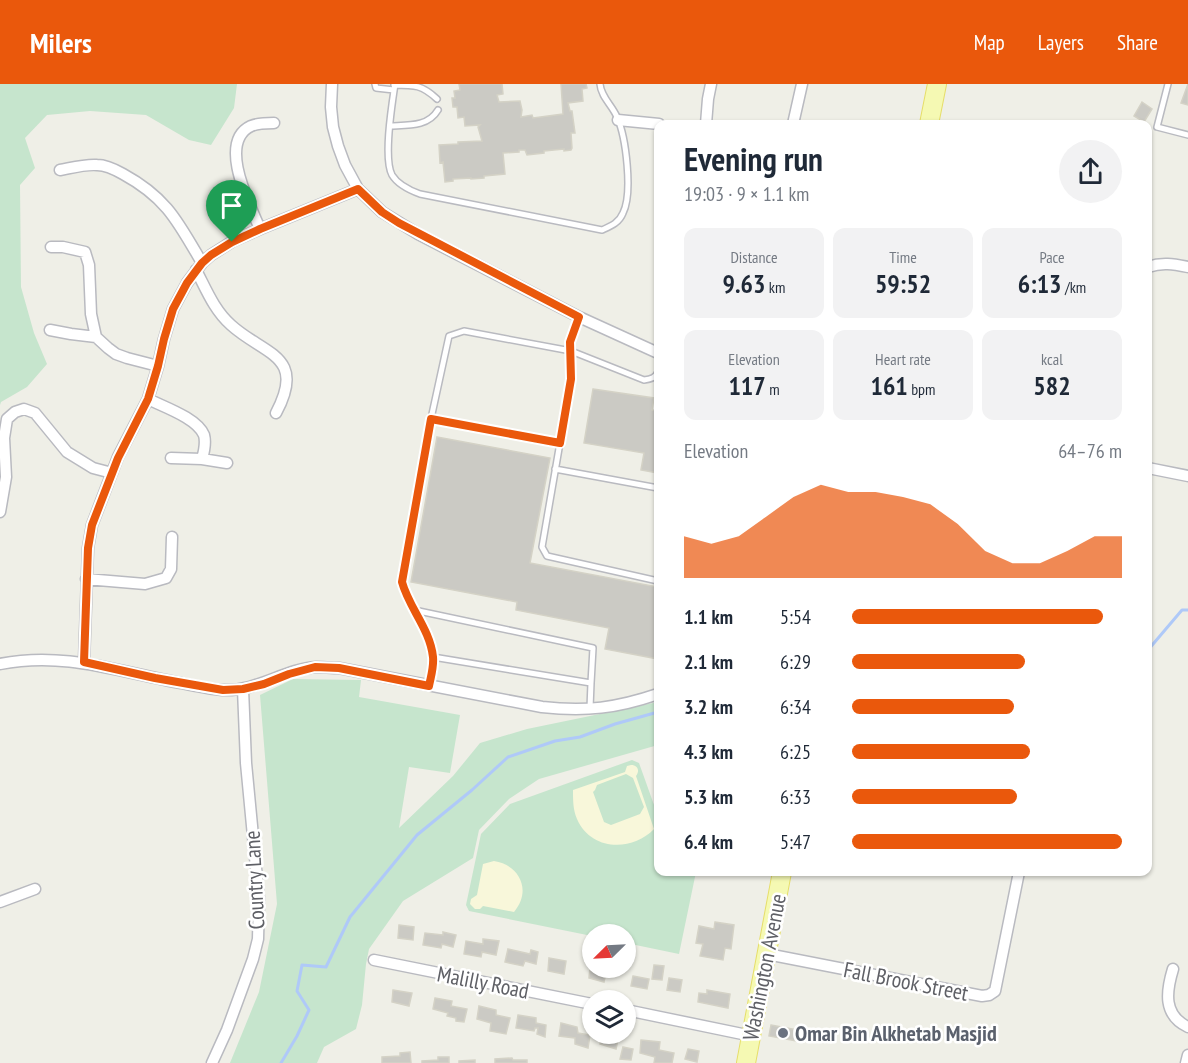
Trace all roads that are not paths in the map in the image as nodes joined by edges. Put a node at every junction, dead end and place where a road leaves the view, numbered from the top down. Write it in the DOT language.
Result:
graph roads {
  1 [pos="332,84"];
  2 [pos="375,84"];
  3 [pos="600,84"];
  4 [pos="711,84"];
  5 [pos="802,84"];
  6 [pos="937,84"];
  7 [pos="1168,84"];
  8 [pos="394,86"];
  9 [pos="437,99"];
  10 [pos="438,110"];
  11 [pos="618,120"];
  12 [pos="706,120"];
  13 [pos="794,120"];
  14 [pos="930,120"];
  15 [pos="274,123"];
  16 [pos="654,123"];
  17 [pos="390,126"];
  18 [pos="1188,135"];
  19 [pos="60,170"];
  20 [pos="358,189"];
  21 [pos="260,229"];
  22 [pos="51,246"];
  23 [pos="1152,266"];
  24 [pos="199,267"];
  25 [pos="1188,267"];
  26 [pos="579,317"];
  27 [pos="50,330"];
  28 [pos="96,337"];
  29 [pos="654,350"];
  30 [pos="570,351"];
  31 [pos="158,366"];
  32 [pos="654,377"];
  33 [pos="148,399"];
  34 [pos="276,412"];
  35 [pos="431,419"];
  36 [pos="560,443"];
  37 [pos="171,458"];
  38 [pos="202,459"];
  39 [pos="227,463"];
  40 [pos="1152,469"];
  41 [pos="555,470"];
  42 [pos="112,473"];
  43 [pos="1188,476"];
  44 [pos="654,487"];
  45 [pos="0,512"];
  46 [pos="172,537"];
  47 [pos="86,579"];
  48 [pos="654,580"];
  49 [pos="414,610"];
  50 [pos="433,657"];
  51 [pos="84,662"];
  52 [pos="0,664"];
  53 [pos="591,684"];
  54 [pos="429,686"];
  55 [pos="243,689"];
  56 [pos="654,695"];
  57 [pos="590,709"];
  58 [pos="781,876"];
  59 [pos="1018,876"];
  60 [pos="35,889"];
  61 [pos="0,902"];
  62 [pos="767,954"];
  63 [pos="374,960"];
  64 [pos="1173,969"];
  65 [pos="582,1002"];
  66 [pos="636,1012"];
  67 [pos="1188,1027"];
  68 [pos="752,1036"];
  69 [pos="1188,1055"];
  70 [pos="212,1063"];
  71 [pos="746,1063"];
  72 [pos="1186,1063"];
  1 -- 20 [label="street"];
  2 -- 8 [label="lane"];
  3 -- 11 [label="lane"];
  4 -- 12 [label="street"];
  5 -- 13 [label="street"];
  6 -- 14 [label="main road"];
  7 -- 18 [label="lane"];
  8 -- 9 [label="lane"];
  8 -- 17 [label="lane"];
  10 -- 17 [label="lane"];
  11 -- 16 [label="street"];
  11 -- 17 [label="lane"];
  15 -- 21 [label="street"];
  19 -- 24 [label="street"];
  20 -- 21 [label="street"];
  20 -- 26 [label="street"];
  21 -- 24 [label="street"];
  22 -- 28 [label="street"];
  23 -- 25 [label="street"];
  24 -- 31 [label="street"];
  24 -- 34 [label="street"];
  26 -- 29 [label="street"];
  26 -- 30 [label="lane"];
  27 -- 28 [label="street"];
  28 -- 31 [label="street"];
  30 -- 32 [label="lane"];
  30 -- 35 [label="lane"];
  30 -- 36 [label="lane"];
  31 -- 33 [label="street"];
  33 -- 38 [label="street"];
  33 -- 42 [label="street"];
  35 -- 36 [label="lane"];
  35 -- 49 [label="lane"];
  36 -- 41 [label="lane"];
  37 -- 38 [label="street"];
  38 -- 39 [label="street"];
  40 -- 43 [label="street"];
  41 -- 44 [label="lane"];
  41 -- 48 [label="lane"];
  42 -- 45 [label="street"];
  42 -- 47 [label="street"];
  46 -- 47 [label="street"];
  47 -- 51 [label="street"];
  49 -- 50 [label="lane"];
  49 -- 53 [label="lane"];
  50 -- 53 [label="lane"];
  50 -- 54 [label="lane"];
  51 -- 52 [label="street"];
  51 -- 55 [label="street"];
  53 -- 57 [label="lane"];
  54 -- 55 [label="street"];
  54 -- 57 [label="street"];
  55 -- 70 [label="street, Country Lane"];
  56 -- 57 [label="street"];
  58 -- 62 [label="main road, Washington Avenue"];
  59 -- 62 [label="street, Fall Brook Street"];
  60 -- 61 [label="street"];
  62 -- 68 [label="main road, Washington Avenue"];
  63 -- 65 [label="street, Malilly Road"];
  64 -- 67 [label="street"];
  66 -- 68 [label="street"];
  68 -- 71 [label="main road, Washington Avenue"];
  69 -- 72 [label="street"];
}
